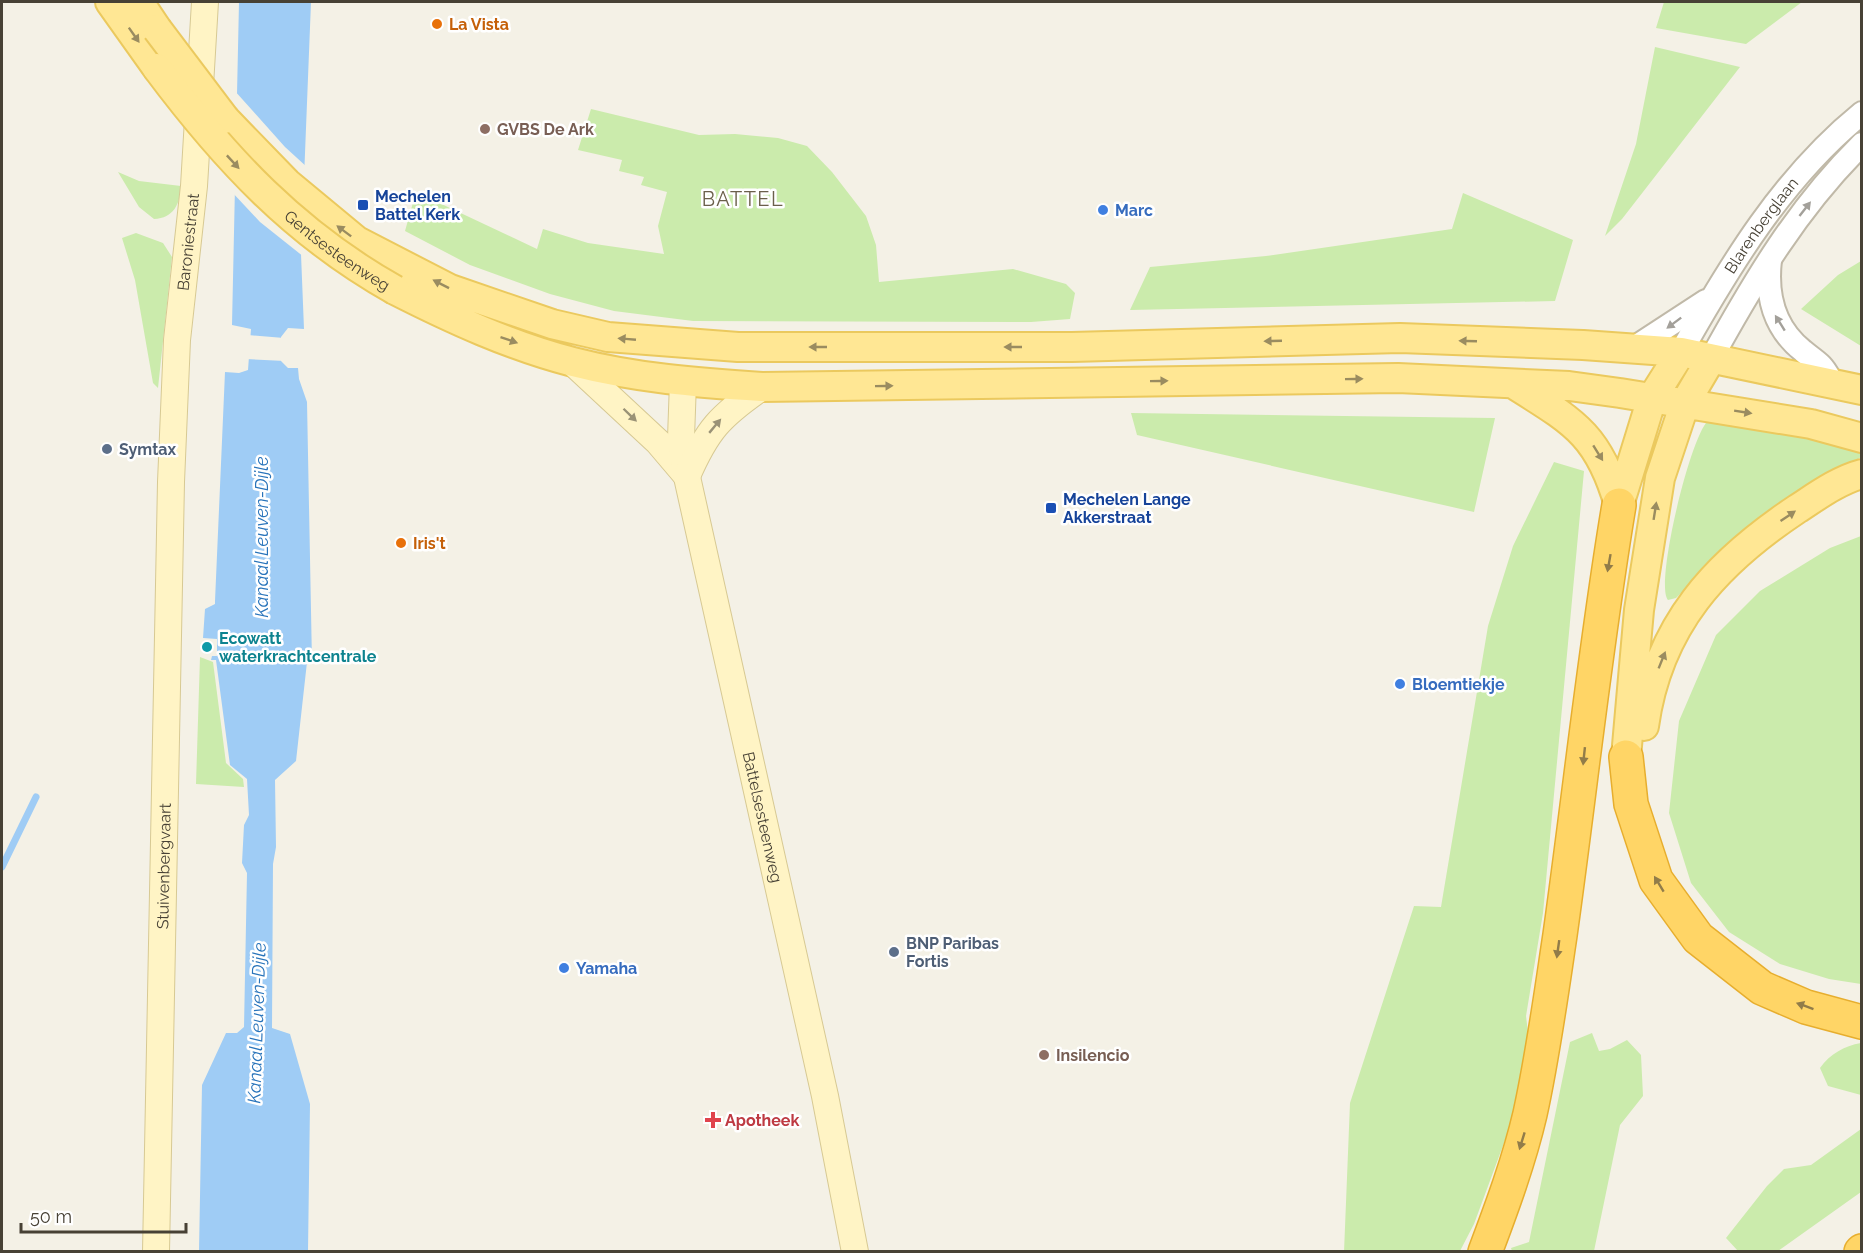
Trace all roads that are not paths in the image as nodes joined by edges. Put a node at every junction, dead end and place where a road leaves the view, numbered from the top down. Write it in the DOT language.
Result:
graph roads {
  1 [pos="110,2"];
  2 [pos="139,2"];
  3 [pos="205,2"];
  4 [pos="1862,113"];
  5 [pos="1862,144"];
  6 [pos="1770,256"];
  7 [pos="1713,297"];
  8 [pos="685,345"];
  9 [pos="1634,348"];
  10 [pos="1681,352"];
  11 [pos="1711,359"];
  12 [pos="572,362"];
  13 [pos="683,382"];
  14 [pos="1514,384"];
  15 [pos="1833,384"];
  16 [pos="762,387"];
  17 [pos="1862,390"];
  18 [pos="1652,398"];
  19 [pos="1685,403"];
  20 [pos="1862,438"];
  21 [pos="1862,474"];
  22 [pos="687,477"];
  23 [pos="171,482"];
  24 [pos="1619,505"];
  25 [pos="1626,757"];
  26 [pos="1862,1022"];
  27 [pos="156,1251"];
  28 [pos="855,1251"];
  29 [pos="1485,1251"];
  1 -- 12 [label="main road, Gentsesteenweg, one-way, bridge"];
  8 -- 2 [label="main road, Gentsesteenweg, one-way, bridge"];
  3 -- 23 [label="main road, Baroniestraat"];
  4 -- 7 [label="street, Blarenberglaan"];
  6 -- 5 [label="street, Blarenberglaan, one-way"];
  6 -- 11 [label="street, Blarenberglaan"];
  15 -- 6 [label="street, one-way"];
  7 -- 9 [label="street, one-way"];
  7 -- 10 [label="street, Blarenberglaan"];
  9 -- 8 [label="main road, Gentsesteenweg, one-way"];
  8 -- 13 [label="main road"];
  9 -- 10 [label="main road, Gentsesteenweg"];
  10 -- 11 [label="main road, Gentsesteenweg"];
  10 -- 18 [label="main road"];
  11 -- 15 [label="main road, Gentsesteenweg"];
  11 -- 19 [label="main road"];
  12 -- 13 [label="main road, Gentsesteenweg"];
  12 -- 22 [label="main road, one-way"];
  13 -- 16 [label="main road, Gentsesteenweg"];
  13 -- 22 [label="main road, Battelsesteenweg"];
  16 -- 14 [label="main road, Gentsesteenweg, one-way"];
  14 -- 18 [label="main road, Gentsesteenweg"];
  14 -- 24 [label="main road, one-way"];
  15 -- 17 [label="main road, Gentsesteenweg"];
  22 -- 16 [label="main road, one-way"];
  18 -- 19 [label="main road, Gentsesteenweg"];
  18 -- 24 [label="main road"];
  19 -- 20 [label="main road, Gentsesteenweg, one-way"];
  25 -- 19 [label="main road, one-way"];
  25 -- 21 [label="main road, one-way"];
  22 -- 28 [label="main road, Battelsesteenweg"];
  23 -- 27 [label="main road, Stuivenbergvaart"];
  24 -- 29 [label="highway, one-way"];
  26 -- 25 [label="highway, one-way"];
}
